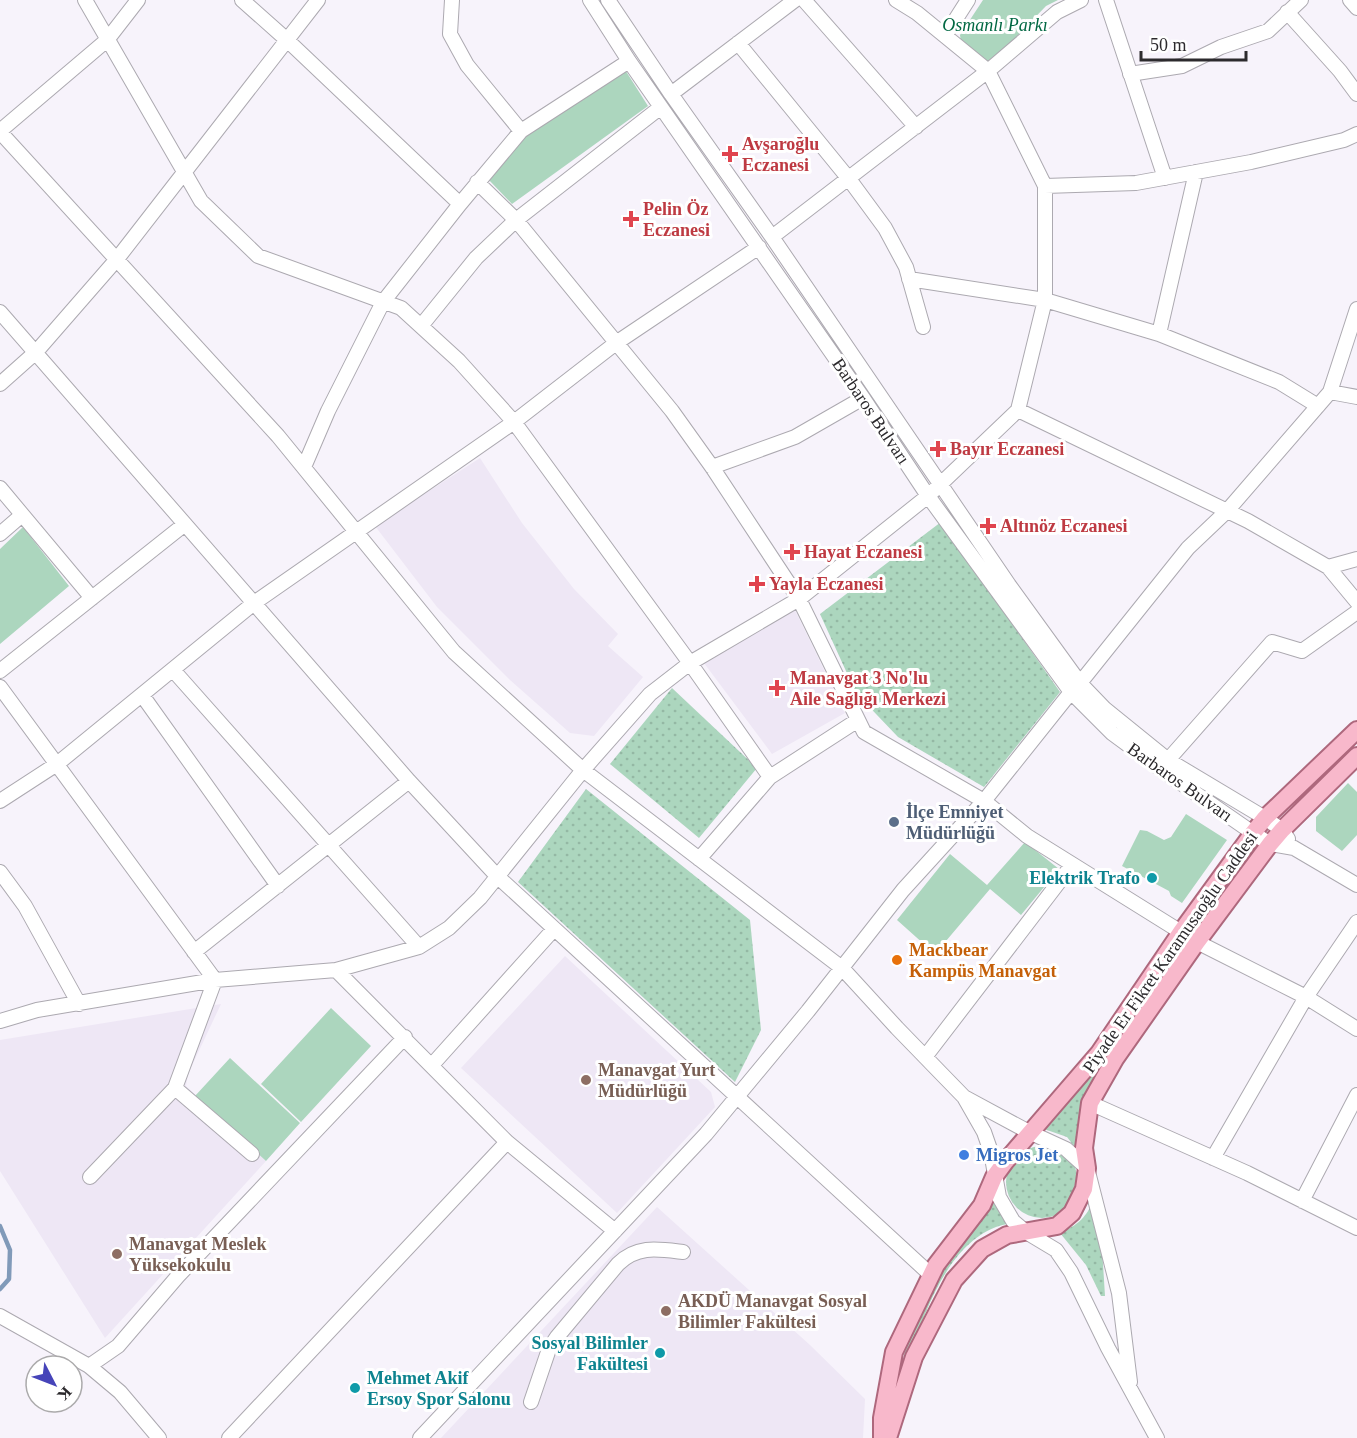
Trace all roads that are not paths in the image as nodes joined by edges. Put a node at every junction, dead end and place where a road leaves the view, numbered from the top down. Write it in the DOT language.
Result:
graph roads {
  1 [pos="85,0"];
  2 [pos="138,0"];
  3 [pos="242,0"];
  4 [pos="318,0"];
  5 [pos="452,0"];
  6 [pos="590,0"];
  7 [pos="608,0"];
  8 [pos="795,0"];
  9 [pos="804,0"];
  10 [pos="896,0"];
  11 [pos="968,0"];
  12 [pos="1081,0"];
  13 [pos="1106,0"];
  14 [pos="1301,0"];
  15 [pos="1350,0"];
  16 [pos="1357,8"];
  17 [pos="1287,12"];
  18 [pos="945,36"];
  19 [pos="107,40"];
  20 [pos="287,40"];
  21 [pos="738,44"];
  22 [pos="629,61"];
  23 [pos="988,71"];
  24 [pos="1130,74"];
  25 [pos="671,94"];
  26 [pos="1357,94"];
  27 [pos="661,107"];
  28 [pos="916,127"];
  29 [pos="0,131"];
  30 [pos="521,131"];
  31 [pos="1357,134"];
  32 [pos="184,172"];
  33 [pos="1196,172"];
  34 [pos="1165,178"];
  35 [pos="849,179"];
  36 [pos="477,182"];
  37 [pos="1045,186"];
  38 [pos="459,204"];
  39 [pos="516,220"];
  40 [pos="772,237"];
  41 [pos="759,247"];
  42 [pos="117,259"];
  43 [pos="909,279"];
  44 [pos="1045,300"];
  45 [pos="383,302"];
  46 [pos="1357,309"];
  47 [pos="0,312"];
  48 [pos="421,326"];
  49 [pos="922,327"];
  50 [pos="1354,332"];
  51 [pos="1159,334"];
  52 [pos="616,343"];
  53 [pos="36,352"];
  54 [pos="0,384"];
  55 [pos="1330,392"];
  56 [pos="1357,397"];
  57 [pos="863,398"];
  58 [pos="1318,406"];
  59 [pos="1018,410"];
  60 [pos="514,422"];
  61 [pos="304,467"];
  62 [pos="712,467"];
  63 [pos="941,485"];
  64 [pos="0,488"];
  65 [pos="928,496"];
  66 [pos="1227,511"];
  67 [pos="22,515"];
  68 [pos="185,524"];
  69 [pos="356,532"];
  70 [pos="0,534"];
  71 [pos="1357,559"];
  72 [pos="1328,567"];
  73 [pos="92,598"];
  74 [pos="799,599"];
  75 [pos="1357,602"];
  76 [pos="254,603"];
  77 [pos="1357,612"];
  78 [pos="690,663"];
  79 [pos="172,670"];
  80 [pos="0,671"];
  81 [pos="0,687"];
  82 [pos="1075,688"];
  83 [pos="142,695"];
  84 [pos="858,720"];
  85 [pos="1357,730"];
  86 [pos="1357,756"];
  87 [pos="1168,760"];
  88 [pos="57,764"];
  89 [pos="583,770"];
  90 [pos="770,777"];
  91 [pos="409,781"];
  92 [pos="0,801"];
  93 [pos="984,801"];
  94 [pos="1265,818"];
  95 [pos="1282,830"];
  96 [pos="1253,833"];
  97 [pos="1270,844"];
  98 [pos="329,845"];
  99 [pos="1294,848"];
  100 [pos="699,860"];
  101 [pos="1072,865"];
  102 [pos="0,872"];
  103 [pos="497,876"];
  104 [pos="1357,885"];
  105 [pos="278,886"];
  106 [pos="1357,922"];
  107 [pos="554,929"];
  108 [pos="1181,932"];
  109 [pos="1197,942"];
  110 [pos="419,947"];
  111 [pos="194,952"];
  112 [pos="842,968"];
  113 [pos="336,970"];
  114 [pos="215,980"];
  115 [pos="1306,997"];
  116 [pos="79,1004"];
  117 [pos="0,1021"];
  118 [pos="1357,1029"];
  119 [pos="405,1037"];
  120 [pos="925,1057"];
  121 [pos="432,1065"];
  122 [pos="175,1088"];
  123 [pos="1357,1095"];
  124 [pos="736,1097"];
  125 [pos="964,1097"];
  126 [pos="1090,1103"];
  127 [pos="1029,1132"];
  128 [pos="507,1142"];
  129 [pos="252,1154"];
  130 [pos="1213,1158"];
  131 [pos="1087,1168"];
  132 [pos="90,1177"];
  133 [pos="994,1177"];
  134 [pos="1302,1201"];
  135 [pos="1357,1228"];
  136 [pos="615,1231"];
  137 [pos="1026,1232"];
  138 [pos="683,1252"];
  139 [pos="931,1275"];
  140 [pos="0,1317"];
  141 [pos="89,1366"];
  142 [pos="1131,1390"];
  143 [pos="531,1402"];
  144 [pos="159,1438"];
  145 [pos="229,1438"];
  146 [pos="420,1438"];
  147 [pos="882,1438"];
  148 [pos="888,1438"];
  149 [pos="1156,1438"];
  1 -- 19 [label="street"];
  2 -- 19 [label="street"];
  3 -- 20 [label="street"];
  4 -- 20 [label="street"];
  5 -- 30 [label="street"];
  6 -- 22 [label="street, Barbaros Bulvarı"];
  7 -- 25 [label="street, Barbaros Bulvarı"];
  8 -- 21 [label="street"];
  9 -- 28 [label="street"];
  10 -- 18 [label="street"];
  11 -- 18 [label="street"];
  12 -- 23 [label="street"];
  13 -- 24 [label="street"];
  14 -- 17 [label="street"];
  15 -- 16 [label="street"];
  17 -- 24 [label="street"];
  17 -- 26 [label="street"];
  18 -- 23 [label="street"];
  19 -- 29 [label="street"];
  19 -- 32 [label="street"];
  20 -- 32 [label="street"];
  20 -- 38 [label="street"];
  21 -- 25 [label="street"];
  21 -- 35 [label="street"];
  22 -- 27 [label="street, Barbaros Bulvarı"];
  22 -- 30 [label="street"];
  23 -- 28 [label="street"];
  23 -- 37 [label="street"];
  24 -- 34 [label="street"];
  25 -- 40 [label="street, Barbaros Bulvarı"];
  27 -- 39 [label="street"];
  27 -- 41 [label="street, Barbaros Bulvarı"];
  28 -- 35 [label="street"];
  29 -- 42 [label="street"];
  30 -- 36 [label="street"];
  31 -- 33 [label="street"];
  32 -- 42 [label="street"];
  32 -- 45 [label="street"];
  33 -- 34 [label="street"];
  33 -- 51 [label="street"];
  34 -- 37 [label="street"];
  35 -- 40 [label="street"];
  35 -- 43 [label="street"];
  36 -- 38 [label="street"];
  36 -- 39 [label="street"];
  37 -- 44 [label="street"];
  38 -- 45 [label="street"];
  39 -- 48 [label="street"];
  39 -- 52 [label="street"];
  40 -- 63 [label="street, Barbaros Bulvarı"];
  41 -- 52 [label="street"];
  41 -- 57 [label="street, Barbaros Bulvarı"];
  42 -- 53 [label="street"];
  42 -- 61 [label="street"];
  43 -- 44 [label="street"];
  43 -- 49 [label="street"];
  44 -- 51 [label="street"];
  44 -- 59 [label="street"];
  45 -- 48 [label="street"];
  45 -- 61 [label="street"];
  46 -- 50 [label="street"];
  47 -- 53 [label="street"];
  48 -- 60 [label="street"];
  50 -- 55 [label="street"];
  51 -- 58 [label="street"];
  52 -- 60 [label="street"];
  52 -- 62 [label="street"];
  53 -- 54 [label="street"];
  53 -- 68 [label="street"];
  55 -- 56 [label="street"];
  55 -- 58 [label="street"];
  57 -- 62 [label="street"];
  57 -- 65 [label="street, Barbaros Bulvarı"];
  58 -- 66 [label="street"];
  59 -- 63 [label="street"];
  59 -- 66 [label="street"];
  60 -- 69 [label="street"];
  60 -- 78 [label="street"];
  61 -- 69 [label="street"];
  62 -- 74 [label="street"];
  63 -- 65 [label="street"];
  63 -- 82 [label="street, Barbaros Bulvarı"];
  64 -- 67 [label="street"];
  65 -- 74 [label="street"];
  65 -- 82 [label="street, Barbaros Bulvarı"];
  66 -- 72 [label="street"];
  66 -- 82 [label="street"];
  67 -- 70 [label="street"];
  67 -- 73 [label="street"];
  68 -- 73 [label="street"];
  68 -- 76 [label="street"];
  69 -- 76 [label="street"];
  69 -- 89 [label="street"];
  71 -- 72 [label="street"];
  72 -- 75 [label="street"];
  73 -- 80 [label="street"];
  74 -- 78 [label="street"];
  74 -- 84 [label="street"];
  76 -- 79 [label="street"];
  76 -- 91 [label="street"];
  77 -- 87 [label="street"];
  78 -- 89 [label="street"];
  78 -- 90 [label="street"];
  79 -- 83 [label="street"];
  79 -- 98 [label="street"];
  81 -- 88 [label="street"];
  82 -- 87 [label="street, Barbaros Bulvarı"];
  82 -- 93 [label="street"];
  82 -- 96 [label="street, Barbaros Bulvarı"];
  83 -- 88 [label="street"];
  83 -- 105 [label="street"];
  84 -- 90 [label="street"];
  84 -- 93 [label="street"];
  85 -- 94 [label="main road, Piyade Er Fikret Karamusaoğlu Caddesi"];
  86 -- 95 [label="main road, Piyade Er Fikret Karamusaoğlu Caddesi"];
  87 -- 94 [label="street, Barbaros Bulvarı"];
  88 -- 92 [label="street"];
  88 -- 111 [label="street"];
  89 -- 100 [label="street"];
  89 -- 103 [label="street"];
  90 -- 100 [label="street"];
  91 -- 98 [label="street"];
  91 -- 103 [label="street"];
  93 -- 101 [label="street"];
  93 -- 112 [label="street"];
  94 -- 95 [label="street, Barbaros Bulvarı"];
  94 -- 96 [label="main road, Piyade Er Fikret Karamusaoğlu Caddesi"];
  95 -- 97 [label="main road, Piyade Er Fikret Karamusaoğlu Caddesi"];
  95 -- 99 [label="street, Barbaros Bulvarı"];
  96 -- 97 [label="street, Barbaros Bulvarı"];
  96 -- 108 [label="main road, Piyade Er Fikret Karamusaoğlu Caddesi"];
  97 -- 99 [label="street, Barbaros Bulvarı"];
  97 -- 109 [label="main road, Piyade Er Fikret Karamusaoğlu Caddesi"];
  98 -- 105 [label="street"];
  98 -- 110 [label="street"];
  99 -- 104 [label="street"];
  100 -- 112 [label="street"];
  101 -- 108 [label="street"];
  101 -- 120 [label="street"];
  102 -- 116 [label="street"];
  103 -- 107 [label="street"];
  103 -- 110 [label="street"];
  105 -- 111 [label="street"];
  106 -- 115 [label="street"];
  107 -- 121 [label="street"];
  107 -- 124 [label="street"];
  108 -- 127 [label="main road, Piyade Er Fikret Karamusaoğlu Caddesi"];
  109 -- 115 [label="street"];
  109 -- 126 [label="main road, Piyade Er Fikret Karamusaoğlu Caddesi"];
  110 -- 113 [label="street"];
  111 -- 114 [label="street"];
  112 -- 120 [label="street"];
  112 -- 124 [label="street"];
  113 -- 114 [label="street"];
  113 -- 119 [label="street"];
  114 -- 116 [label="street"];
  114 -- 122 [label="street"];
  115 -- 118 [label="street"];
  115 -- 130 [label="street"];
  116 -- 117 [label="street"];
  119 -- 121 [label="street"];
  119 -- 141 [label="street"];
  120 -- 125 [label="street"];
  121 -- 128 [label="street"];
  122 -- 129 [label="street"];
  122 -- 132 [label="street"];
  123 -- 134 [label="street"];
  124 -- 136 [label="street"];
  124 -- 139 [label="street"];
  125 -- 127 [label="street"];
  125 -- 133 [label="street"];
  126 -- 130 [label="street"];
  126 -- 131 [label="main road, Piyade Er Fikret Karamusaoğlu Caddesi"];
  127 -- 131 [label="street"];
  127 -- 133 [label="main road, Piyade Er Fikret Karamusaoğlu Caddesi"];
  128 -- 136 [label="street"];
  128 -- 145 [label="street"];
  130 -- 134 [label="street"];
  131 -- 137 [label="main road, Piyade Er Fikret Karamusaoğlu Caddesi"];
  131 -- 142 [label="street"];
  133 -- 137 [label="street"];
  133 -- 139 [label="main road, Piyade Er Fikret Karamusaoğlu Caddesi"];
  134 -- 135 [label="street"];
  136 -- 146 [label="street"];
  137 -- 142 [label="street"];
  137 -- 148 [label="main road, Piyade Er Fikret Karamusaoğlu Caddesi"];
  138 -- 143 [label="street"];
  139 -- 147 [label="main road, Piyade Er Fikret Karamusaoğlu Caddesi"];
  140 -- 141 [label="street"];
  141 -- 144 [label="street"];
  142 -- 149 [label="street"];
}
